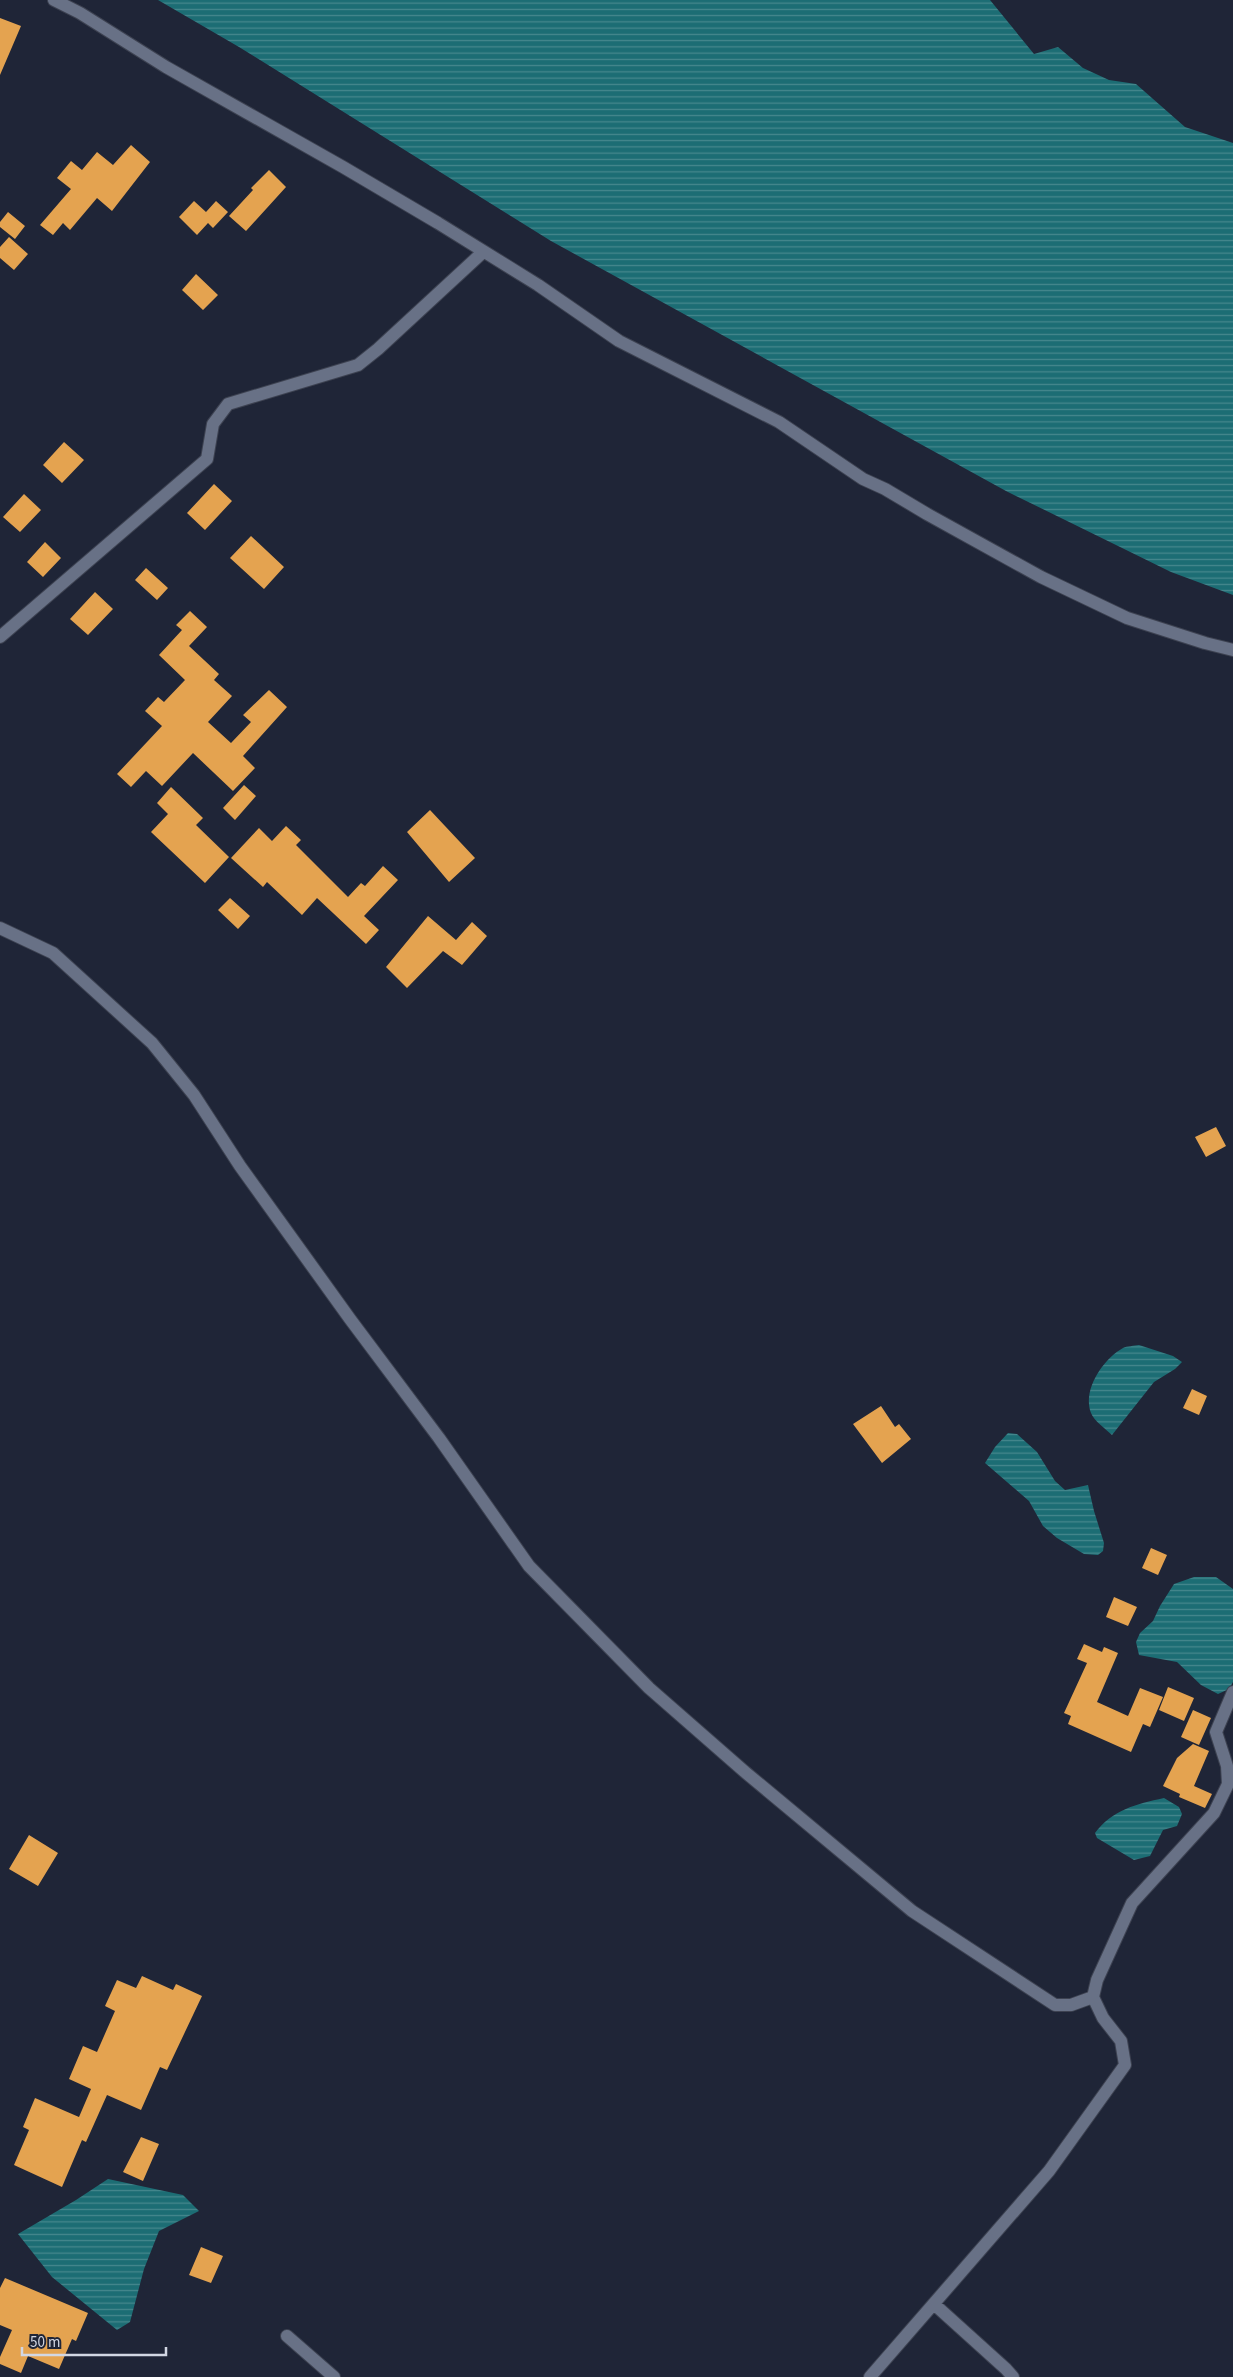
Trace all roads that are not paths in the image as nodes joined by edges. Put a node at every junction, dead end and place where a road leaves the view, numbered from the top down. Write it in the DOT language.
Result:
graph roads {
  1 [pos="54,0"];
  2 [pos="483,252"];
  3 [pos="0,637"];
  4 [pos="1233,650"];
  5 [pos="0,928"];
  6 [pos="1233,1692"];
  7 [pos="1093,1997"];
  8 [pos="934,2304"];
  9 [pos="287,2336"];
  10 [pos="334,2377"];
  11 [pos="870,2377"];
  12 [pos="1013,2377"];
  1 -- 2 [label="street"];
  2 -- 3 [label="street"];
  2 -- 4 [label="street"];
  5 -- 7 [label="street"];
  6 -- 7 [label="street"];
  7 -- 8 [label="street"];
  8 -- 11 [label="street"];
  8 -- 12 [label="street"];
  9 -- 10 [label="street"];
}
